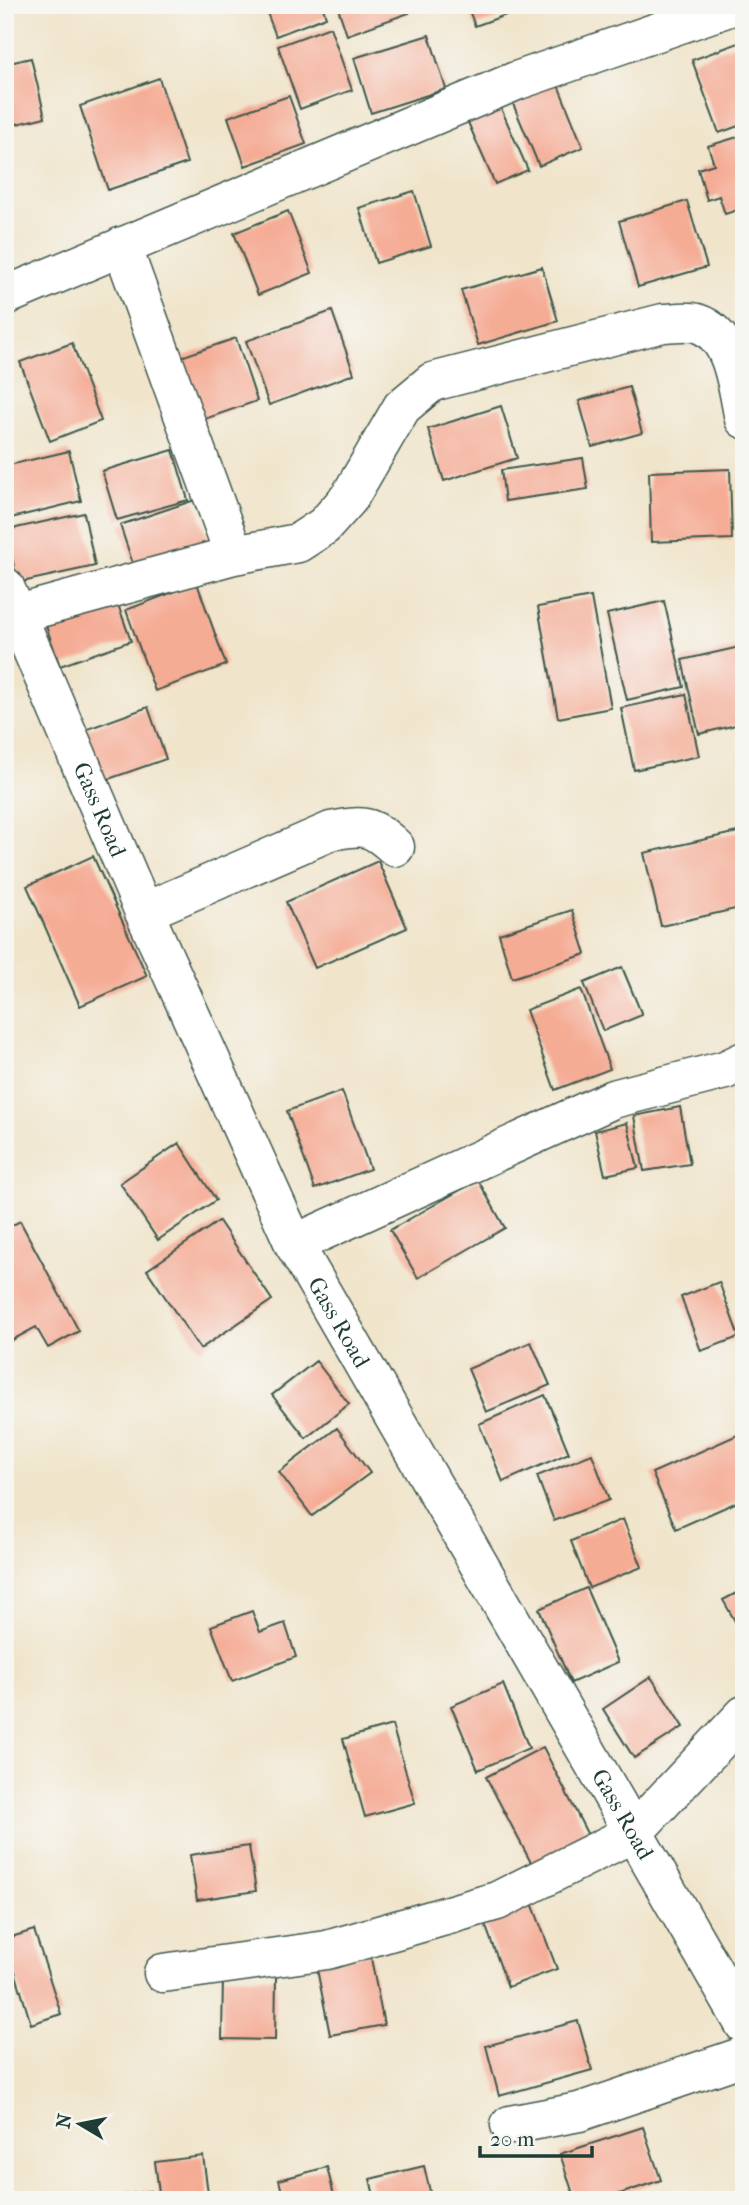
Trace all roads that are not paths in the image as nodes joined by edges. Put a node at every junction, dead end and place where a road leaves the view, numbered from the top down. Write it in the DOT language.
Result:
graph roads {
  1 [pos="735,5"];
  2 [pos="122,246"];
  3 [pos="5,296"];
  4 [pos="744,419"];
  5 [pos="234,555"];
  6 [pos="12,600"];
  7 [pos="395,847"];
  8 [pos="144,912"];
  9 [pos="744,1061"];
  10 [pos="294,1244"];
  11 [pos="744,1715"];
  12 [pos="633,1833"];
  13 [pos="163,1973"];
  14 [pos="744,2024"];
  15 [pos="744,2056"];
  16 [pos="510,2125"];
  1 -- 2 [label="street"];
  2 -- 3 [label="street"];
  2 -- 5 [label="street"];
  4 -- 5 [label="street"];
  5 -- 6 [label="street"];
  6 -- 8 [label="street, Gass Road"];
  7 -- 8 [label="street"];
  8 -- 10 [label="street, Gass Road"];
  9 -- 10 [label="street"];
  10 -- 12 [label="street, Gass Road"];
  11 -- 12 [label="street"];
  12 -- 13 [label="street"];
  12 -- 14 [label="street, Gass Road"];
  15 -- 16 [label="street"];
}
